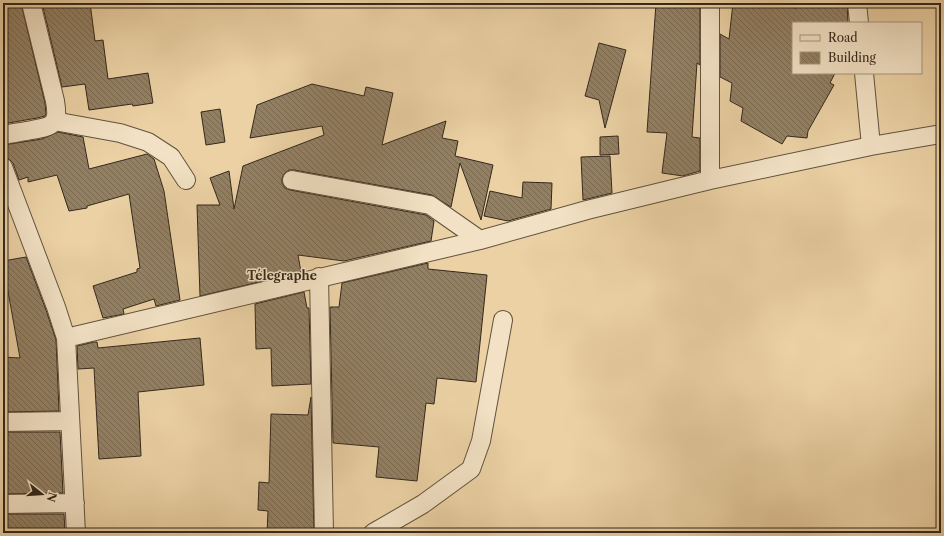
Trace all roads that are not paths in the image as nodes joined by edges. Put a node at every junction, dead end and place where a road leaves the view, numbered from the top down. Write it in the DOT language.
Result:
graph roads {
  1 [pos="31,3"];
  2 [pos="710,3"];
  3 [pos="857,3"];
  4 [pos="859,22"];
  5 [pos="864,74"];
  6 [pos="54,121"];
  7 [pos="941,134"];
  8 [pos="3,135"];
  9 [pos="871,146"];
  10 [pos="3,167"];
  11 [pos="186,180"];
  12 [pos="292,180"];
  13 [pos="710,180"];
  14 [pos="480,240"];
  15 [pos="319,277"];
  16 [pos="503,320"];
  17 [pos="66,338"];
  18 [pos="70,421"];
  19 [pos="3,422"];
  20 [pos="74,503"];
  21 [pos="3,504"];
  22 [pos="76,533"];
  23 [pos="324,533"];
  24 [pos="373,533"];
  1 -- 6 [label="street"];
  2 -- 13 [label="street"];
  3 -- 4 [label="street"];
  5 -- 9 [label="street"];
  6 -- 8 [label="street"];
  6 -- 11 [label="street"];
  7 -- 9 [label="street"];
  9 -- 13 [label="street"];
  10 -- 17 [label="street"];
  12 -- 14 [label="street"];
  13 -- 14 [label="street"];
  14 -- 15 [label="street"];
  15 -- 17 [label="street"];
  15 -- 23 [label="street"];
  16 -- 24 [label="street"];
  17 -- 18 [label="street"];
  18 -- 19 [label="street"];
  18 -- 20 [label="street"];
  20 -- 21 [label="street"];
  20 -- 22 [label="street"];
}
